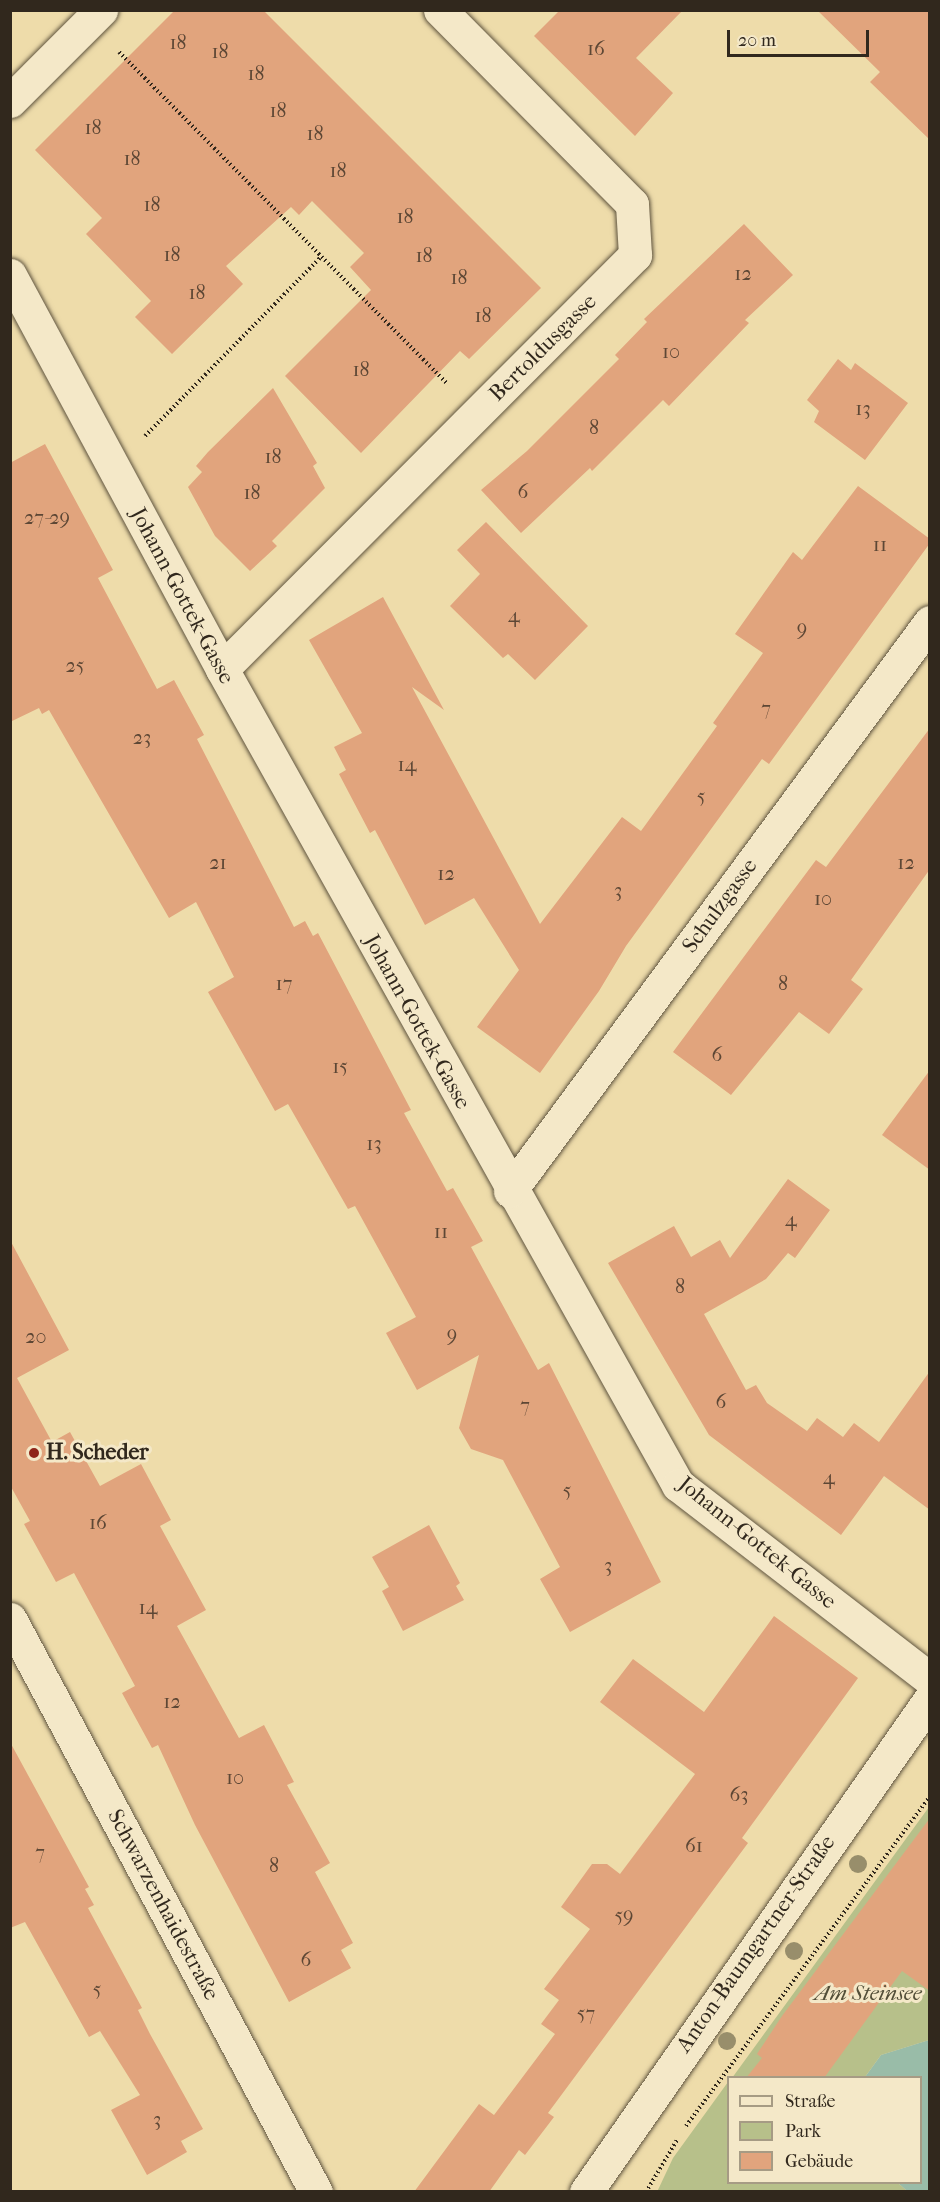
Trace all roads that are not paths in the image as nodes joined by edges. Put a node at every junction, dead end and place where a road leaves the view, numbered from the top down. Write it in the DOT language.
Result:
graph roads {
  1 [pos="440,10"];
  2 [pos="95,16"];
  3 [pos="10,101"];
  4 [pos="10,275"];
  5 [pos="930,622"];
  6 [pos="222,669"];
  7 [pos="510,1191"];
  8 [pos="10,1620"];
  9 [pos="930,1679"];
  10 [pos="930,1699"];
  11 [pos="316,2192"];
  12 [pos="586,2192"];
  1 -- 6 [label="street, Bertoldusgasse"];
  2 -- 3 [label="street"];
  4 -- 6 [label="street, Johann-Gottek-Gasse"];
  5 -- 7 [label="street, Schulzgasse"];
  6 -- 7 [label="street, Johann-Gottek-Gasse"];
  7 -- 9 [label="street, Johann-Gottek-Gasse"];
  8 -- 11 [label="street, Schwarzenhaidestraße"];
  10 -- 12 [label="street, Anton-Baumgartner-Straße"];
}
